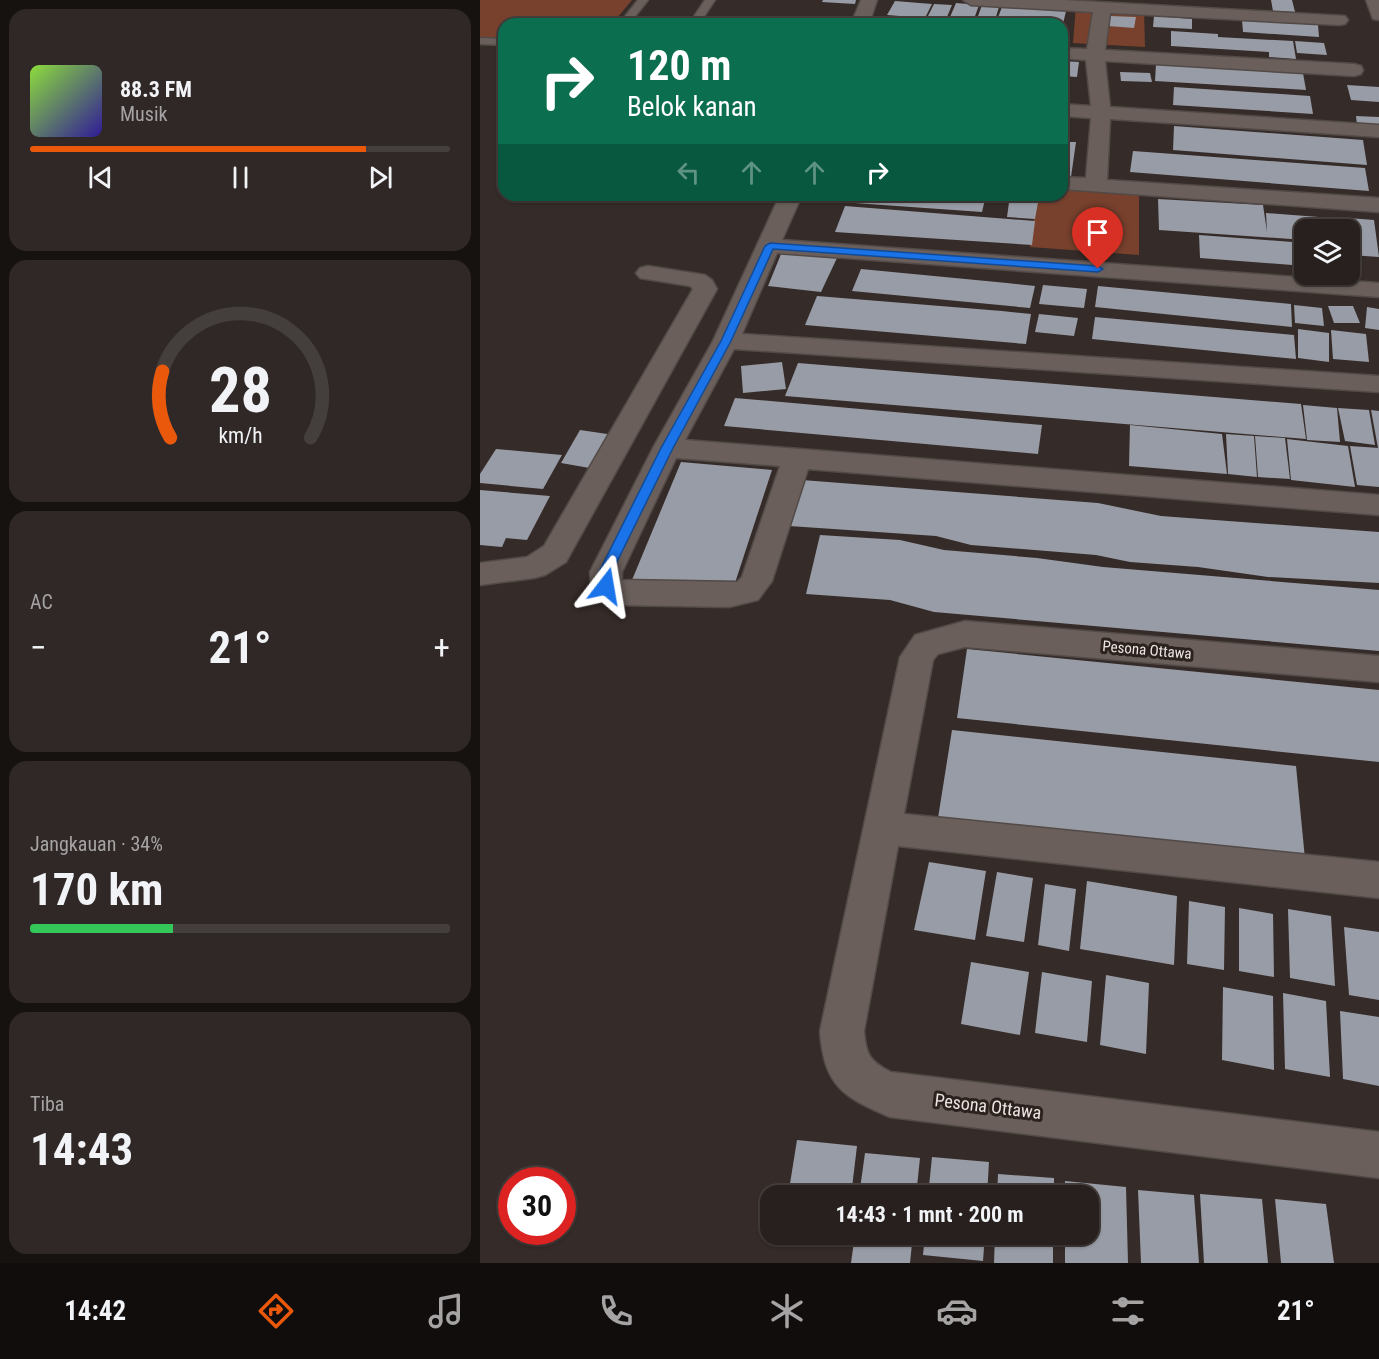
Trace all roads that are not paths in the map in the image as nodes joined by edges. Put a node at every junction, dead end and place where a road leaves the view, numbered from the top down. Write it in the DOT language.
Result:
graph roads {
  1 [pos="643,0"];
  2 [pos="710,0"];
  3 [pos="869,0"];
  4 [pos="971,0"];
  5 [pos="1333,0"];
  6 [pos="1374,0"];
  7 [pos="1102,7"];
  8 [pos="1379,15"];
  9 [pos="629,18"];
  10 [pos="698,18"];
  11 [pos="862,18"];
  12 [pos="1339,20"];
  13 [pos="480,41"];
  14 [pos="498,42"];
  15 [pos="1068,53"];
  16 [pos="1095,55"];
  17 [pos="1068,110"];
  18 [pos="1101,112"];
  19 [pos="1379,131"];
  20 [pos="1068,183"];
  21 [pos="1096,185"];
  22 [pos="789,201"];
  23 [pos="1379,205"];
  24 [pos="770,246"];
  25 [pos="648,273"];
  26 [pos="1379,290"];
  27 [pos="726,341"];
  28 [pos="1379,384"];
  29 [pos="667,448"];
  30 [pos="797,460"];
  31 [pos="1379,505"];
  32 [pos="480,574"];
  33 [pos="1379,669"];
  34 [pos="883,828"];
  35 [pos="1379,880"];
  36 [pos="1379,1155"];
  1 -- 9 [label="lane"];
  2 -- 10 [label="lane"];
  3 -- 11 [label="street"];
  4 -- 7 [label="street"];
  5 -- 12 [label="street"];
  6 -- 8 [label="street"];
  7 -- 12 [label="street"];
  7 -- 16 [label="street"];
  12 -- 16 [label="street"];
  13 -- 14 [label="lane"];
  15 -- 16 [label="street"];
  16 -- 18 [label="street"];
  17 -- 18 [label="street"];
  18 -- 19 [label="street"];
  18 -- 21 [label="street"];
  20 -- 21 [label="street"];
  21 -- 23 [label="street"];
  22 -- 24 [label="street"];
  24 -- 26 [label="street"];
  24 -- 27 [label="street"];
  25 -- 32 [label="street"];
  27 -- 28 [label="street"];
  27 -- 29 [label="street"];
  29 -- 30 [label="street"];
  29 -- 30 [label="street"];
  30 -- 31 [label="street"];
  33 -- 34 [label="street, Pesona Ottawa"];
  34 -- 35 [label="street"];
  34 -- 36 [label="street, Pesona Ottawa"];
}
